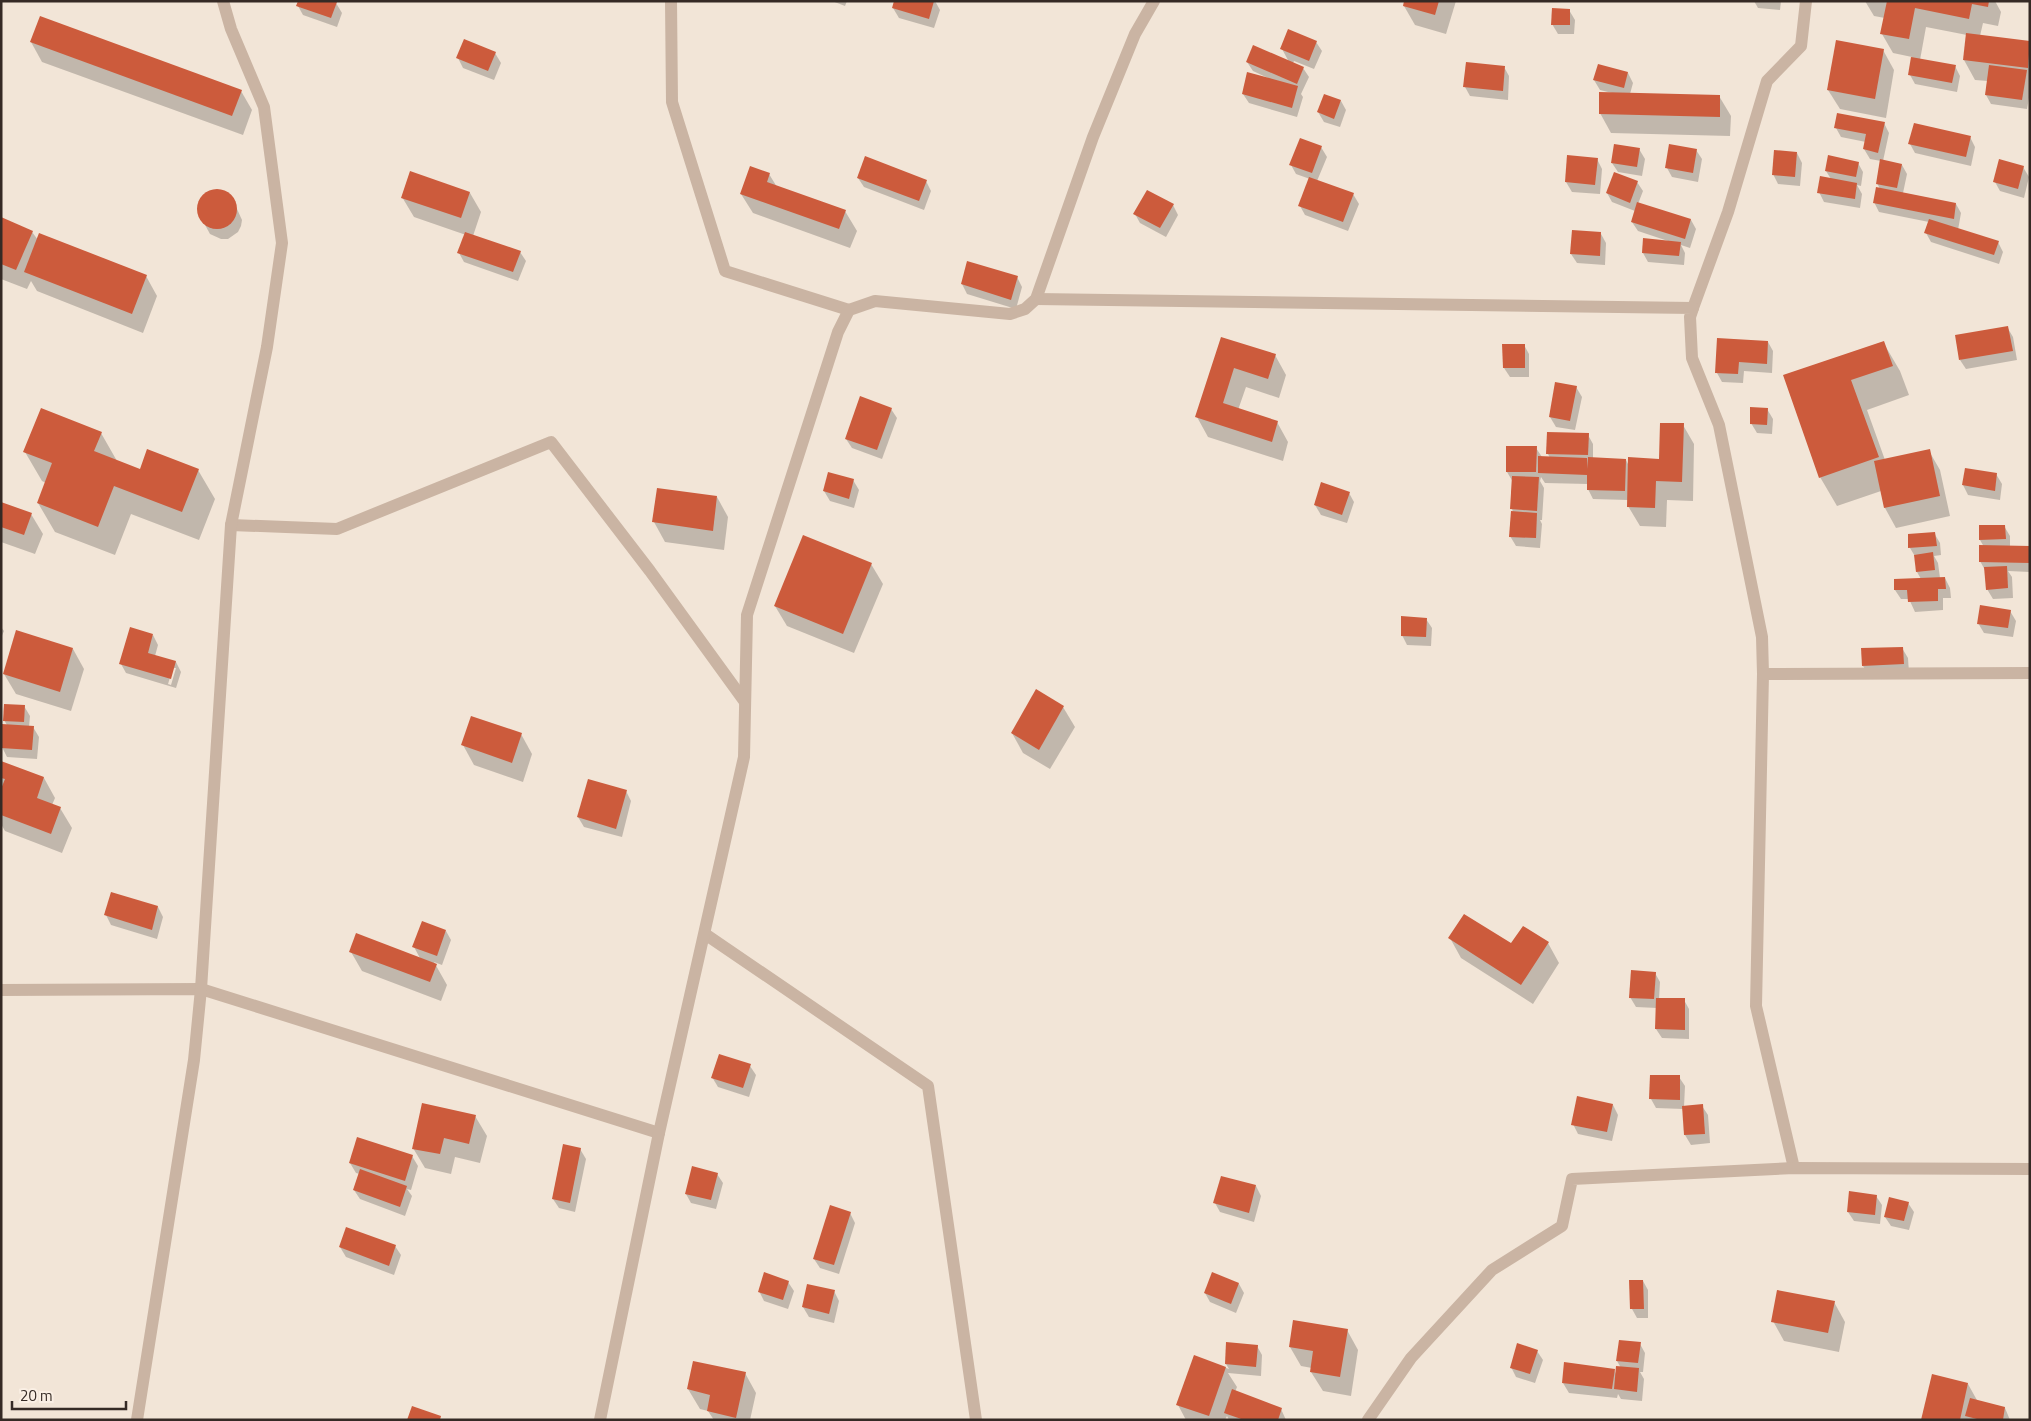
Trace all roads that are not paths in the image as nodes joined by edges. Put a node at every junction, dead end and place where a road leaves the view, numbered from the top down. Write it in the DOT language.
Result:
graph roads {
  1 [pos="223,1"];
  2 [pos="671,1"];
  3 [pos="1154,1"];
  4 [pos="1806,1"];
  5 [pos="1036,299"];
  6 [pos="1693,308"];
  7 [pos="849,310"];
  8 [pos="231,525"];
  9 [pos="2030,672"];
  10 [pos="1763,674"];
  11 [pos="745,702"];
  12 [pos="704,934"];
  13 [pos="201,989"];
  14 [pos="1,990"];
  15 [pos="659,1133"];
  16 [pos="1794,1168"];
  17 [pos="2030,1170"];
  18 [pos="137,1420"];
  19 [pos="600,1420"];
  20 [pos="976,1420"];
  21 [pos="1368,1420"];
  1 -- 8 [label="street"];
  2 -- 7 [label="street"];
  3 -- 5 [label="street"];
  4 -- 6 [label="street"];
  5 -- 6 [label="street"];
  5 -- 7 [label="street"];
  6 -- 10 [label="street"];
  7 -- 11 [label="street"];
  8 -- 11 [label="street"];
  8 -- 13 [label="street"];
  9 -- 10 [label="street"];
  10 -- 16 [label="street"];
  11 -- 12 [label="street"];
  12 -- 15 [label="street"];
  12 -- 20 [label="street"];
  13 -- 14 [label="street"];
  13 -- 15 [label="street"];
  13 -- 18 [label="street"];
  15 -- 19 [label="street"];
  16 -- 17 [label="street"];
  16 -- 21 [label="street"];
}
